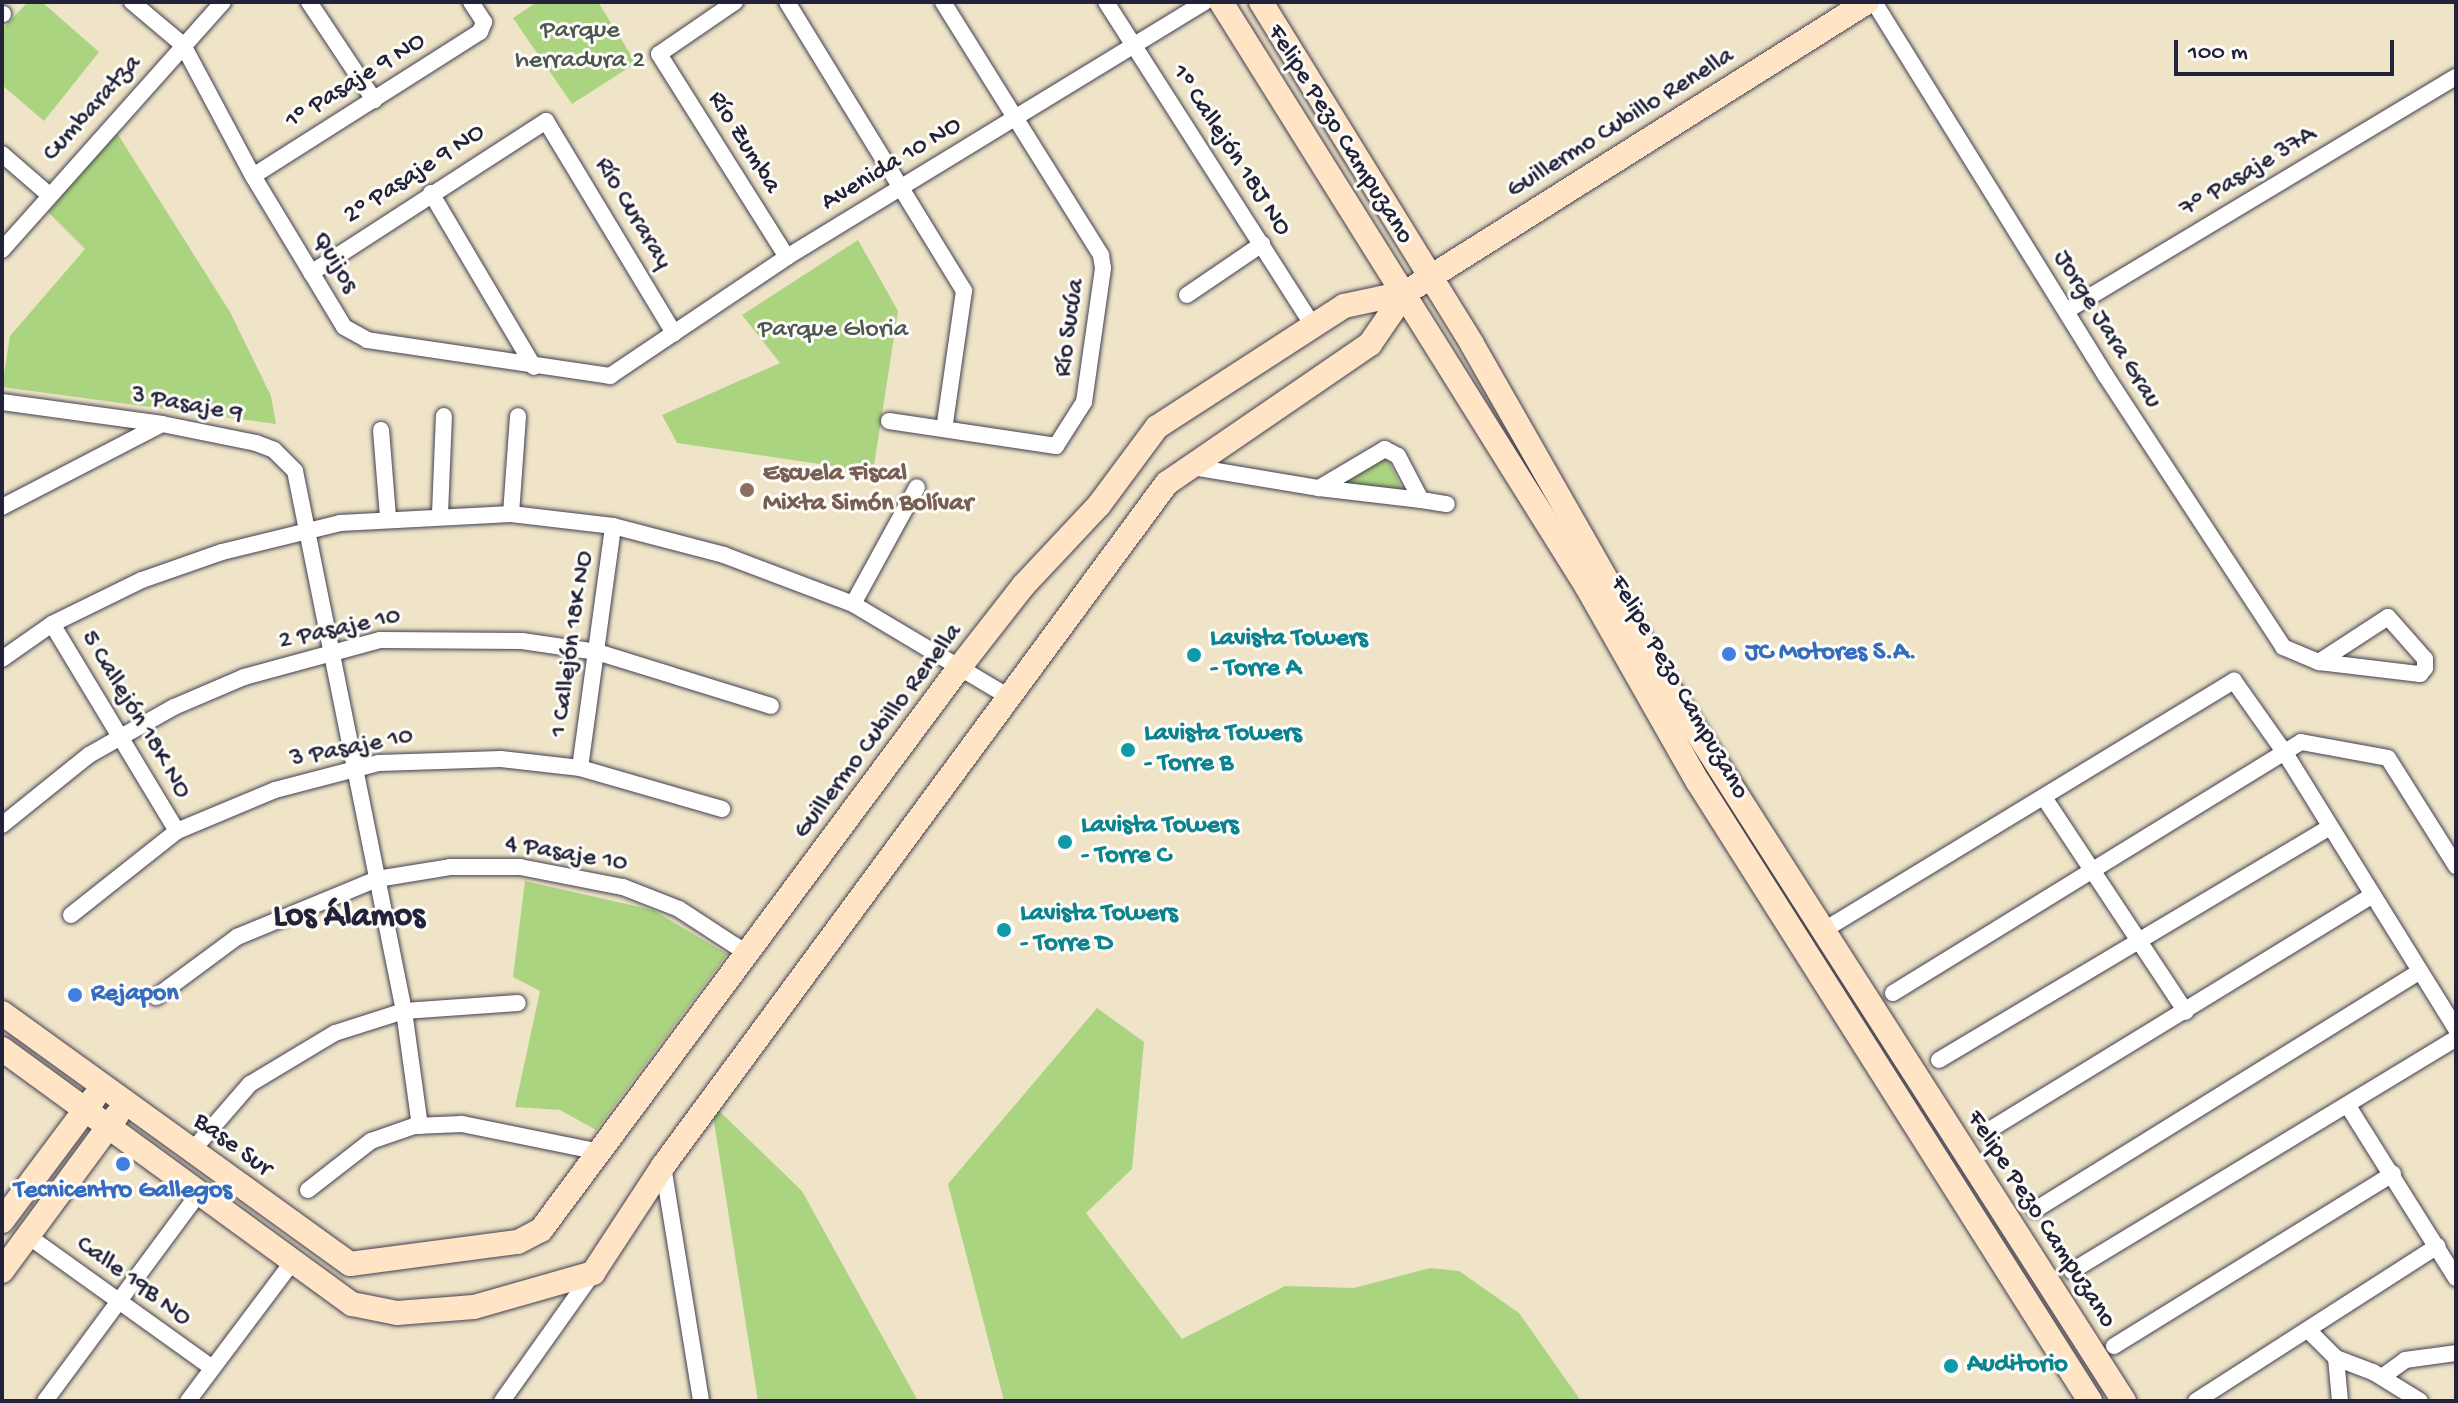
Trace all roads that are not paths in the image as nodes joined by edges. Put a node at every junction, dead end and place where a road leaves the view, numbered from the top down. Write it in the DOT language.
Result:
graph roads {
  1 [pos="132,2"];
  2 [pos="223,2"];
  3 [pos="309,2"];
  4 [pos="471,2"];
  5 [pos="735,2"];
  6 [pos="787,2"];
  7 [pos="943,2"];
  8 [pos="1106,2"];
  9 [pos="1204,2"];
  10 [pos="1221,2"];
  11 [pos="1261,2"];
  12 [pos="1867,2"];
  13 [pos="1874,2"];
  14 [pos="1133,44"];
  15 [pos="183,45"];
  16 [pos="2456,77"];
  17 [pos="374,100"];
  18 [pos="1015,119"];
  19 [pos="546,121"];
  20 [pos="2,154"];
  21 [pos="253,176"];
  22 [pos="901,188"];
  23 [pos="431,193"];
  24 [pos="48,194"];
  25 [pos="1262,244"];
  26 [pos="2,250"];
  27 [pos="787,257"];
  28 [pos="311,273"];
  29 [pos="1431,276"];
  30 [pos="1405,293"];
  31 [pos="1187,295"];
  32 [pos="2066,311"];
  33 [pos="1313,326"];
  34 [pos="674,333"];
  35 [pos="534,367"];
  36 [pos="610,376"];
  37 [pos="2,402"];
  38 [pos="444,416"];
  39 [pos="518,416"];
  40 [pos="889,421"];
  41 [pos="162,424"];
  42 [pos="944,429"];
  43 [pos="381,430"];
  44 [pos="1187,466"];
  45 [pos="917,487"];
  46 [pos="1319,488"];
  47 [pos="1421,500"];
  48 [pos="1447,504"];
  49 [pos="2,507"];
  50 [pos="440,514"];
  51 [pos="511,514"];
  52 [pos="388,517"];
  53 [pos="613,526"];
  54 [pos="303,531"];
  55 [pos="853,604"];
  56 [pos="52,624"];
  57 [pos="331,652"];
  58 [pos="597,652"];
  59 [pos="2,659"];
  60 [pos="2319,662"];
  61 [pos="959,668"];
  62 [pos="1009,697"];
  63 [pos="771,706"];
  64 [pos="122,734"];
  65 [pos="2285,753"];
  66 [pos="355,767"];
  67 [pos="580,768"];
  68 [pos="1721,770"];
  69 [pos="1698,782"];
  70 [pos="2045,799"];
  71 [pos="722,809"];
  72 [pos="2,825"];
  73 [pos="2328,828"];
  74 [pos="177,831"];
  75 [pos="2456,866"];
  76 [pos="2093,874"];
  77 [pos="377,879"];
  78 [pos="2371,896"];
  79 [pos="71,915"];
  80 [pos="1824,930"];
  81 [pos="2138,940"];
  82 [pos="745,952"];
  83 [pos="2420,971"];
  84 [pos="1893,993"];
  85 [pos="156,997"];
  86 [pos="518,1003"];
  87 [pos="404,1011"];
  88 [pos="2186,1012"];
  89 [pos="2,1013"];
  90 [pos="2454,1017"];
  91 [pos="2456,1038"];
  92 [pos="2,1049"];
  93 [pos="1939,1060"];
  94 [pos="103,1086"];
  95 [pos="126,1103"];
  96 [pos="2348,1106"];
  97 [pos="84,1111"];
  98 [pos="420,1126"];
  99 [pos="108,1128"];
  100 [pos="1986,1132"];
  101 [pos="595,1151"];
  102 [pos="191,1152"];
  103 [pos="663,1166"];
  104 [pos="2393,1174"];
  105 [pos="308,1190"];
  106 [pos="198,1194"];
  107 [pos="2035,1210"];
  108 [pos="3,1217"];
  109 [pos="28,1236"];
  110 [pos="2437,1246"];
  111 [pos="449,1250"];
  112 [pos="291,1264"];
  113 [pos="2,1271"];
  114 [pos="2072,1271"];
  115 [pos="593,1273"];
  116 [pos="2456,1278"];
  117 [pos="119,1302"];
  118 [pos="2309,1331"];
  119 [pos="2114,1346"];
  120 [pos="2456,1353"];
  121 [pos="2336,1358"];
  122 [pos="211,1367"];
  123 [pos="2382,1377"];
  124 [pos="45,1401"];
  125 [pos="188,1401"];
  126 [pos="502,1401"];
  127 [pos="701,1401"];
  128 [pos="2090,1401"];
  129 [pos="2124,1401"];
  130 [pos="2196,1401"];
  131 [pos="2340,1401"];
  132 [pos="2420,1401"];
  1 -- 15 [label="street, Quijos"];
  2 -- 15 [label="street, Cumbaratza"];
  3 -- 17 [label="street"];
  4 -- 17 [label="street, 1º Pasaje 9 NO"];
  5 -- 27 [label="street, Río Zumba"];
  6 -- 22 [label="street"];
  7 -- 18 [label="street"];
  8 -- 14 [label="street, 1º Callejón 18J NO"];
  9 -- 14 [label="street, Avenida 10 NO"];
  10 -- 30 [label="street, Felipe Pezo Campuzano"];
  11 -- 29 [label="street, Felipe Pezo Campuzano"];
  12 -- 29 [label="street, Guillermo Cubillo Renella"];
  13 -- 32 [label="street, Jorge Jara Grau"];
  14 -- 18 [label="street, Avenida 10 NO"];
  14 -- 25 [label="street, 1º Callejón 18J NO"];
  15 -- 21 [label="street, Quijos"];
  15 -- 24 [label="street, Cumbaratza"];
  16 -- 32 [label="street, 7° Pasaje 37A"];
  17 -- 21 [label="street, 1º Pasaje 9 NO"];
  18 -- 22 [label="street, Avenida 10 NO"];
  18 -- 42 [label="street, Río Sucúa"];
  19 -- 23 [label="street, 2º Pasaje 9 NO"];
  19 -- 34 [label="street, Río Curaray"];
  20 -- 24 [label="street"];
  21 -- 28 [label="street, Quijos"];
  22 -- 27 [label="street, Avenida 10 NO"];
  22 -- 42 [label="street"];
  23 -- 28 [label="street, 2º Pasaje 9 NO"];
  23 -- 35 [label="street"];
  24 -- 26 [label="street, Cumbaratza"];
  25 -- 31 [label="street"];
  25 -- 33 [label="street, 1º Callejón 18J NO"];
  27 -- 34 [label="street, Avenida 10 NO"];
  28 -- 35 [label="street, Quijos"];
  29 -- 30 [label="street, Guillermo Cubillo Renella"];
  29 -- 68 [label="street, Felipe Pezo Campuzano"];
  30 -- 33 [label="street, Guillermo Cubillo Renella"];
  30 -- 44 [label="street, Guillermo Cubillo Renella"];
  30 -- 69 [label="street, Felipe Pezo Campuzano"];
  32 -- 60 [label="street, Jorge Jara Grau"];
  33 -- 61 [label="street, Guillermo Cubillo Renella"];
  34 -- 36 [label="street, Avenida 10 NO"];
  35 -- 36 [label="street, Quijos"];
  37 -- 41 [label="street, 3 Pasaje 9"];
  38 -- 50 [label="street"];
  39 -- 51 [label="street"];
  40 -- 42 [label="street, Río Sucúa"];
  41 -- 49 [label="street"];
  41 -- 54 [label="street, 3 Pasaje 9"];
  43 -- 52 [label="street"];
  44 -- 46 [label="street"];
  44 -- 62 [label="street, Guillermo Cubillo Renella"];
  45 -- 55 [label="street"];
  46 -- 47 [label="street"];
  46 -- 47 [label="street"];
  47 -- 48 [label="street"];
  50 -- 51 [label="street"];
  50 -- 52 [label="street"];
  51 -- 53 [label="street"];
  52 -- 54 [label="street"];
  53 -- 55 [label="street"];
  53 -- 58 [label="street, 1 Callejón 18K NO"];
  54 -- 56 [label="street"];
  54 -- 57 [label="street, 3 Pasaje 9"];
  55 -- 61 [label="street"];
  56 -- 59 [label="street"];
  56 -- 64 [label="street, 5 Callejón 18K NO"];
  57 -- 58 [label="street, 2 Pasaje 10"];
  57 -- 64 [label="street, 2 Pasaje 10"];
  57 -- 66 [label="street, 3 Pasaje 9"];
  58 -- 63 [label="street, 2 Pasaje 10"];
  58 -- 67 [label="street, 1 Callejón 18K NO"];
  60 -- 60 [label="street, Jorge Jara Grau"];
  61 -- 62 [label="street"];
  61 -- 82 [label="street, Guillermo Cubillo Renella"];
  62 -- 103 [label="street, Guillermo Cubillo Renella"];
  64 -- 72 [label="street, 2 Pasaje 10"];
  64 -- 74 [label="street, 5 Callejón 18K NO"];
  65 -- 70 [label="street"];
  65 -- 73 [label="street"];
  65 -- 75 [label="street"];
  65 -- 76 [label="street"];
  66 -- 67 [label="street, 3 Pasaje 10"];
  66 -- 74 [label="street, 3 Pasaje 10"];
  66 -- 77 [label="street, 3 Pasaje 9"];
  67 -- 71 [label="street, 3 Pasaje 10"];
  68 -- 69 [label="street"];
  68 -- 80 [label="street, Felipe Pezo Campuzano"];
  69 -- 128 [label="street, Felipe Pezo Campuzano"];
  70 -- 76 [label="street"];
  70 -- 80 [label="street"];
  73 -- 78 [label="street"];
  73 -- 81 [label="street"];
  74 -- 79 [label="street, 3 Pasaje 10"];
  76 -- 81 [label="street"];
  76 -- 84 [label="street"];
  77 -- 82 [label="street, 4 Pasaje 10"];
  77 -- 85 [label="street, 4 Pasaje 10"];
  77 -- 87 [label="street, 3 Pasaje 9"];
  78 -- 83 [label="street"];
  78 -- 88 [label="street"];
  80 -- 129 [label="street, Felipe Pezo Campuzano"];
  81 -- 88 [label="street"];
  81 -- 93 [label="street"];
  82 -- 101 [label="street, Guillermo Cubillo Renella"];
  83 -- 90 [label="street"];
  83 -- 107 [label="street"];
  86 -- 87 [label="street"];
  87 -- 98 [label="street, 3 Pasaje 9"];
  87 -- 102 [label="street"];
  88 -- 100 [label="street"];
  89 -- 94 [label="street, Base Sur"];
  91 -- 96 [label="street"];
  92 -- 97 [label="street"];
  94 -- 95 [label="street, Base Sur"];
  94 -- 97 [label="street"];
  95 -- 99 [label="street"];
  95 -- 102 [label="street, Base Sur"];
  96 -- 104 [label="street"];
  96 -- 114 [label="street"];
  97 -- 99 [label="street"];
  97 -- 108 [label="street"];
  98 -- 101 [label="street"];
  98 -- 105 [label="street"];
  99 -- 106 [label="street"];
  99 -- 109 [label="street"];
  101 -- 111 [label="street, Guillermo Cubillo Renella"];
  102 -- 111 [label="street, Base Sur"];
  103 -- 115 [label="street, Guillermo Cubillo Renella"];
  103 -- 127 [label="street"];
  104 -- 110 [label="street"];
  104 -- 119 [label="street"];
  106 -- 112 [label="street"];
  106 -- 117 [label="street"];
  109 -- 113 [label="street"];
  109 -- 117 [label="street, Calle 19B NO"];
  110 -- 116 [label="street"];
  110 -- 118 [label="street"];
  112 -- 115 [label="street"];
  112 -- 122 [label="street"];
  115 -- 126 [label="street, Guillermo Cubillo Renella"];
  117 -- 122 [label="street, Calle 19B NO"];
  117 -- 124 [label="street"];
  118 -- 121 [label="street"];
  118 -- 130 [label="street"];
  120 -- 123 [label="street"];
  121 -- 123 [label="street"];
  121 -- 131 [label="street"];
  122 -- 125 [label="street"];
  123 -- 132 [label="street"];
}
